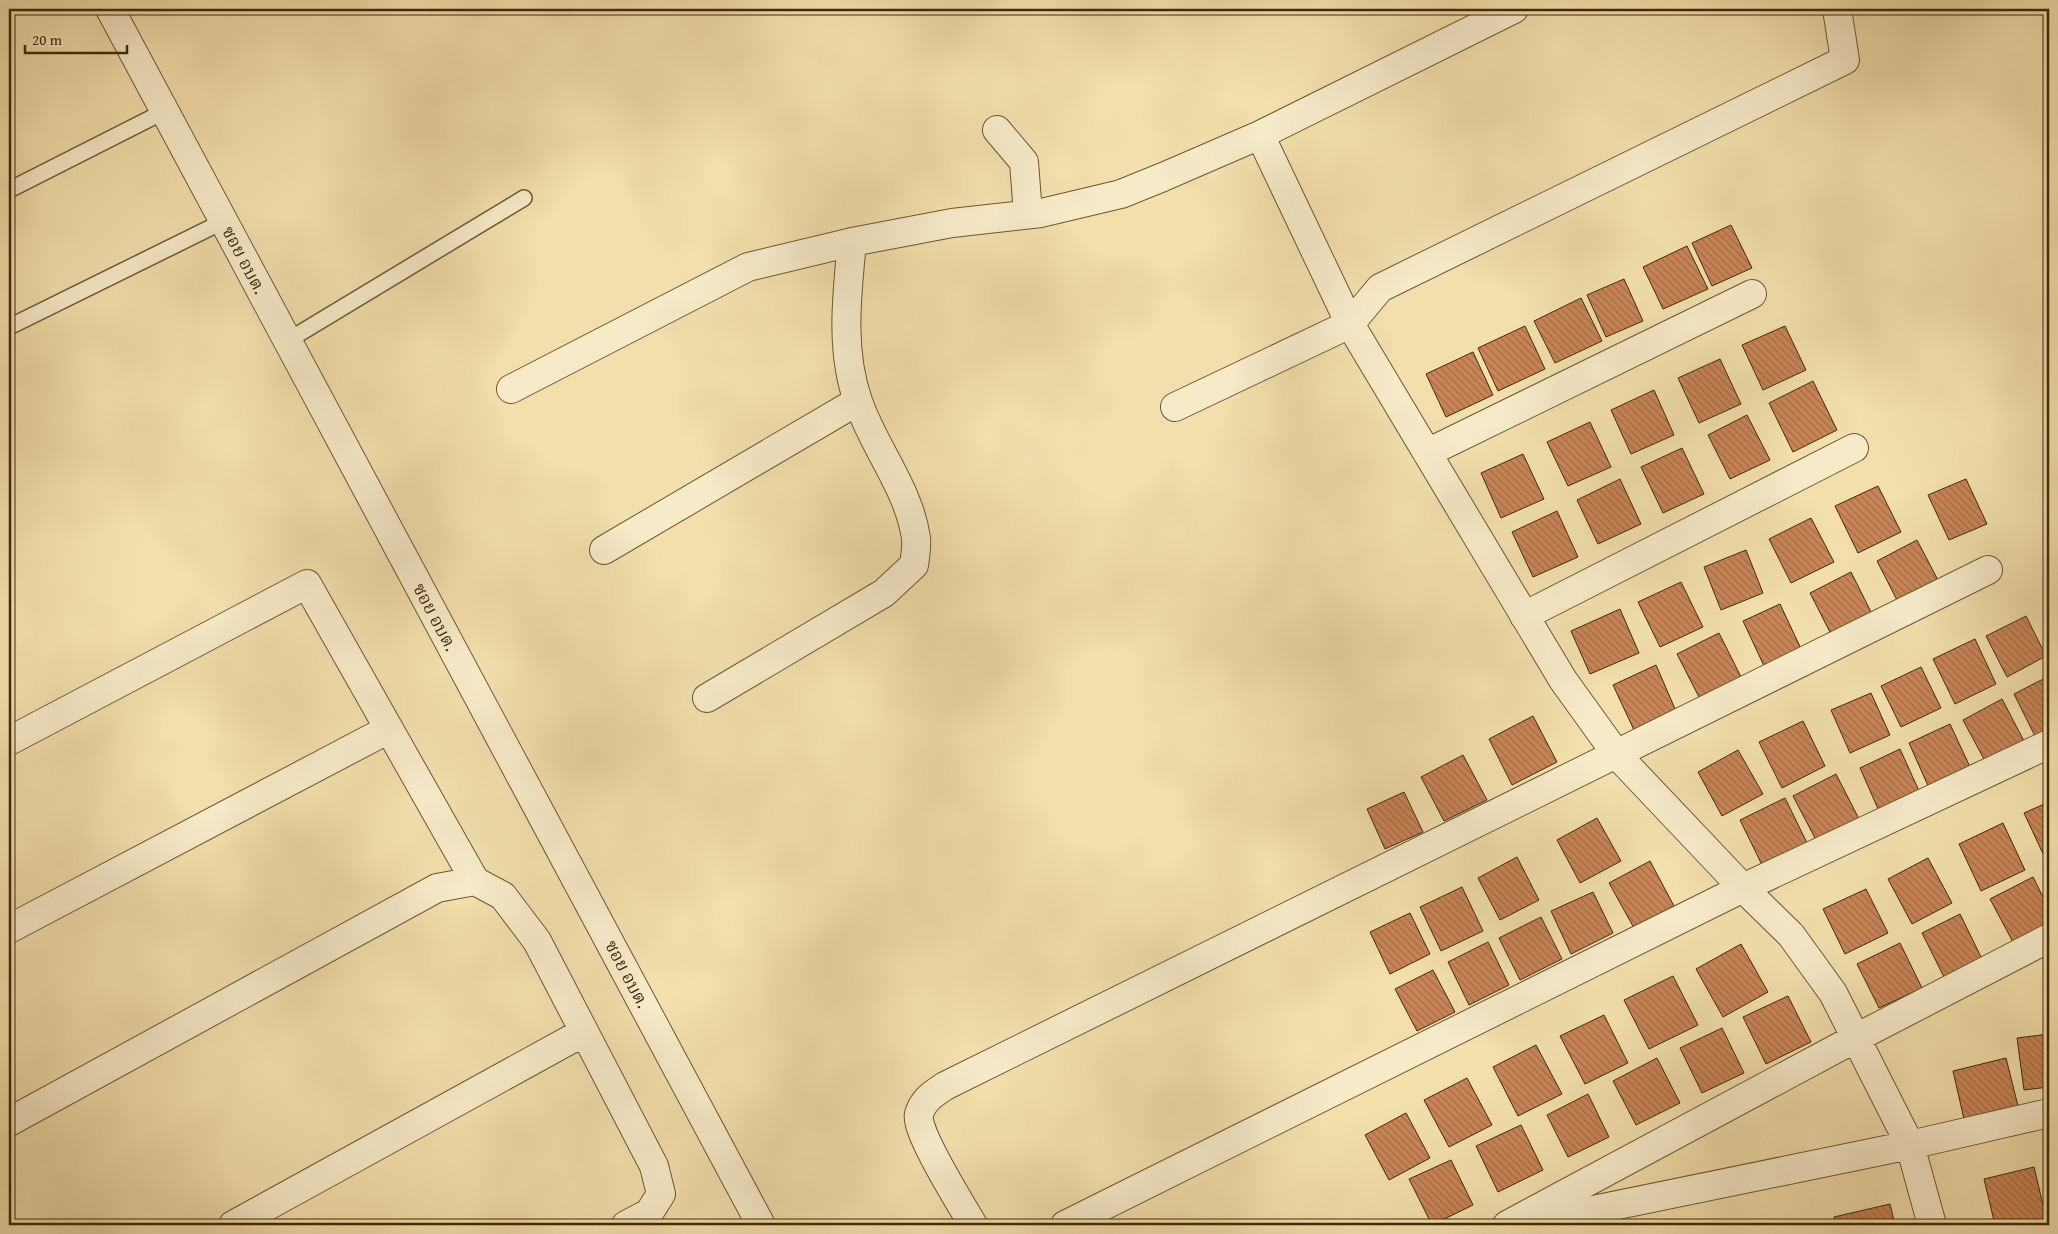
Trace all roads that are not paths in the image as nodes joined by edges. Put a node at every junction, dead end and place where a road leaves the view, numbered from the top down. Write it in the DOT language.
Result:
graph roads {
  1 [pos="110,9"];
  2 [pos="1514,9"];
  3 [pos="1837,9"];
  4 [pos="165,111"];
  5 [pos="998,130"];
  6 [pos="1260,135"];
  7 [pos="12,188"];
  8 [pos="524,198"];
  9 [pos="1028,214"];
  10 [pos="224,222"];
  11 [pos="852,242"];
  12 [pos="1752,294"];
  13 [pos="1350,324"];
  14 [pos="9,327"];
  15 [pos="287,340"];
  16 [pos="510,389"];
  17 [pos="858,401"];
  18 [pos="1175,407"];
  19 [pos="1854,448"];
  20 [pos="1427,453"];
  21 [pos="604,550"];
  22 [pos="1988,570"];
  23 [pos="1524,616"];
  24 [pos="707,698"];
  25 [pos="389,729"];
  26 [pos="9,741"];
  27 [pos="2049,744"];
  28 [pos="1617,755"];
  29 [pos="475,881"];
  30 [pos="1743,888"];
  31 [pos="9,929"];
  32 [pos="2049,938"];
  33 [pos="584,1032"];
  34 [pos="1856,1038"];
  35 [pos="2049,1114"];
  36 [pos="9,1122"];
  37 [pos="1910,1145"];
  38 [pos="233,1225"];
  39 [pos="626,1225"];
  40 [pos="761,1225"];
  41 [pos="973,1225"];
  42 [pos="1065,1225"];
  43 [pos="1507,1225"];
  44 [pos="1518,1225"];
  45 [pos="1932,1225"];
  1 -- 4 [label="street, ซอย อบต."];
  2 -- 6 [label="street"];
  3 -- 13 [label="street"];
  4 -- 7 [label="lane"];
  4 -- 10 [label="street, ซอย อบต."];
  5 -- 9 [label="street"];
  6 -- 9 [label="street"];
  6 -- 13 [label="street"];
  8 -- 15 [label="lane"];
  9 -- 11 [label="street"];
  10 -- 14 [label="lane"];
  10 -- 15 [label="street, ซอย อบต."];
  11 -- 16 [label="street"];
  11 -- 17 [label="street"];
  12 -- 20 [label="street"];
  13 -- 18 [label="street"];
  13 -- 20 [label="street"];
  15 -- 40 [label="street, ซอย อบต."];
  17 -- 21 [label="street"];
  17 -- 24 [label="street"];
  19 -- 23 [label="street"];
  20 -- 23 [label="street"];
  22 -- 28 [label="street"];
  23 -- 28 [label="street"];
  25 -- 26 [label="street"];
  25 -- 29 [label="street"];
  25 -- 31 [label="street"];
  27 -- 30 [label="street"];
  28 -- 30 [label="street"];
  28 -- 41 [label="street"];
  29 -- 33 [label="street"];
  29 -- 36 [label="street"];
  30 -- 34 [label="street"];
  30 -- 42 [label="street"];
  32 -- 34 [label="street"];
  33 -- 38 [label="street"];
  33 -- 39 [label="street"];
  34 -- 37 [label="street"];
  34 -- 43 [label="street"];
  35 -- 37 [label="street"];
  37 -- 44 [label="street"];
  37 -- 45 [label="street"];
}
